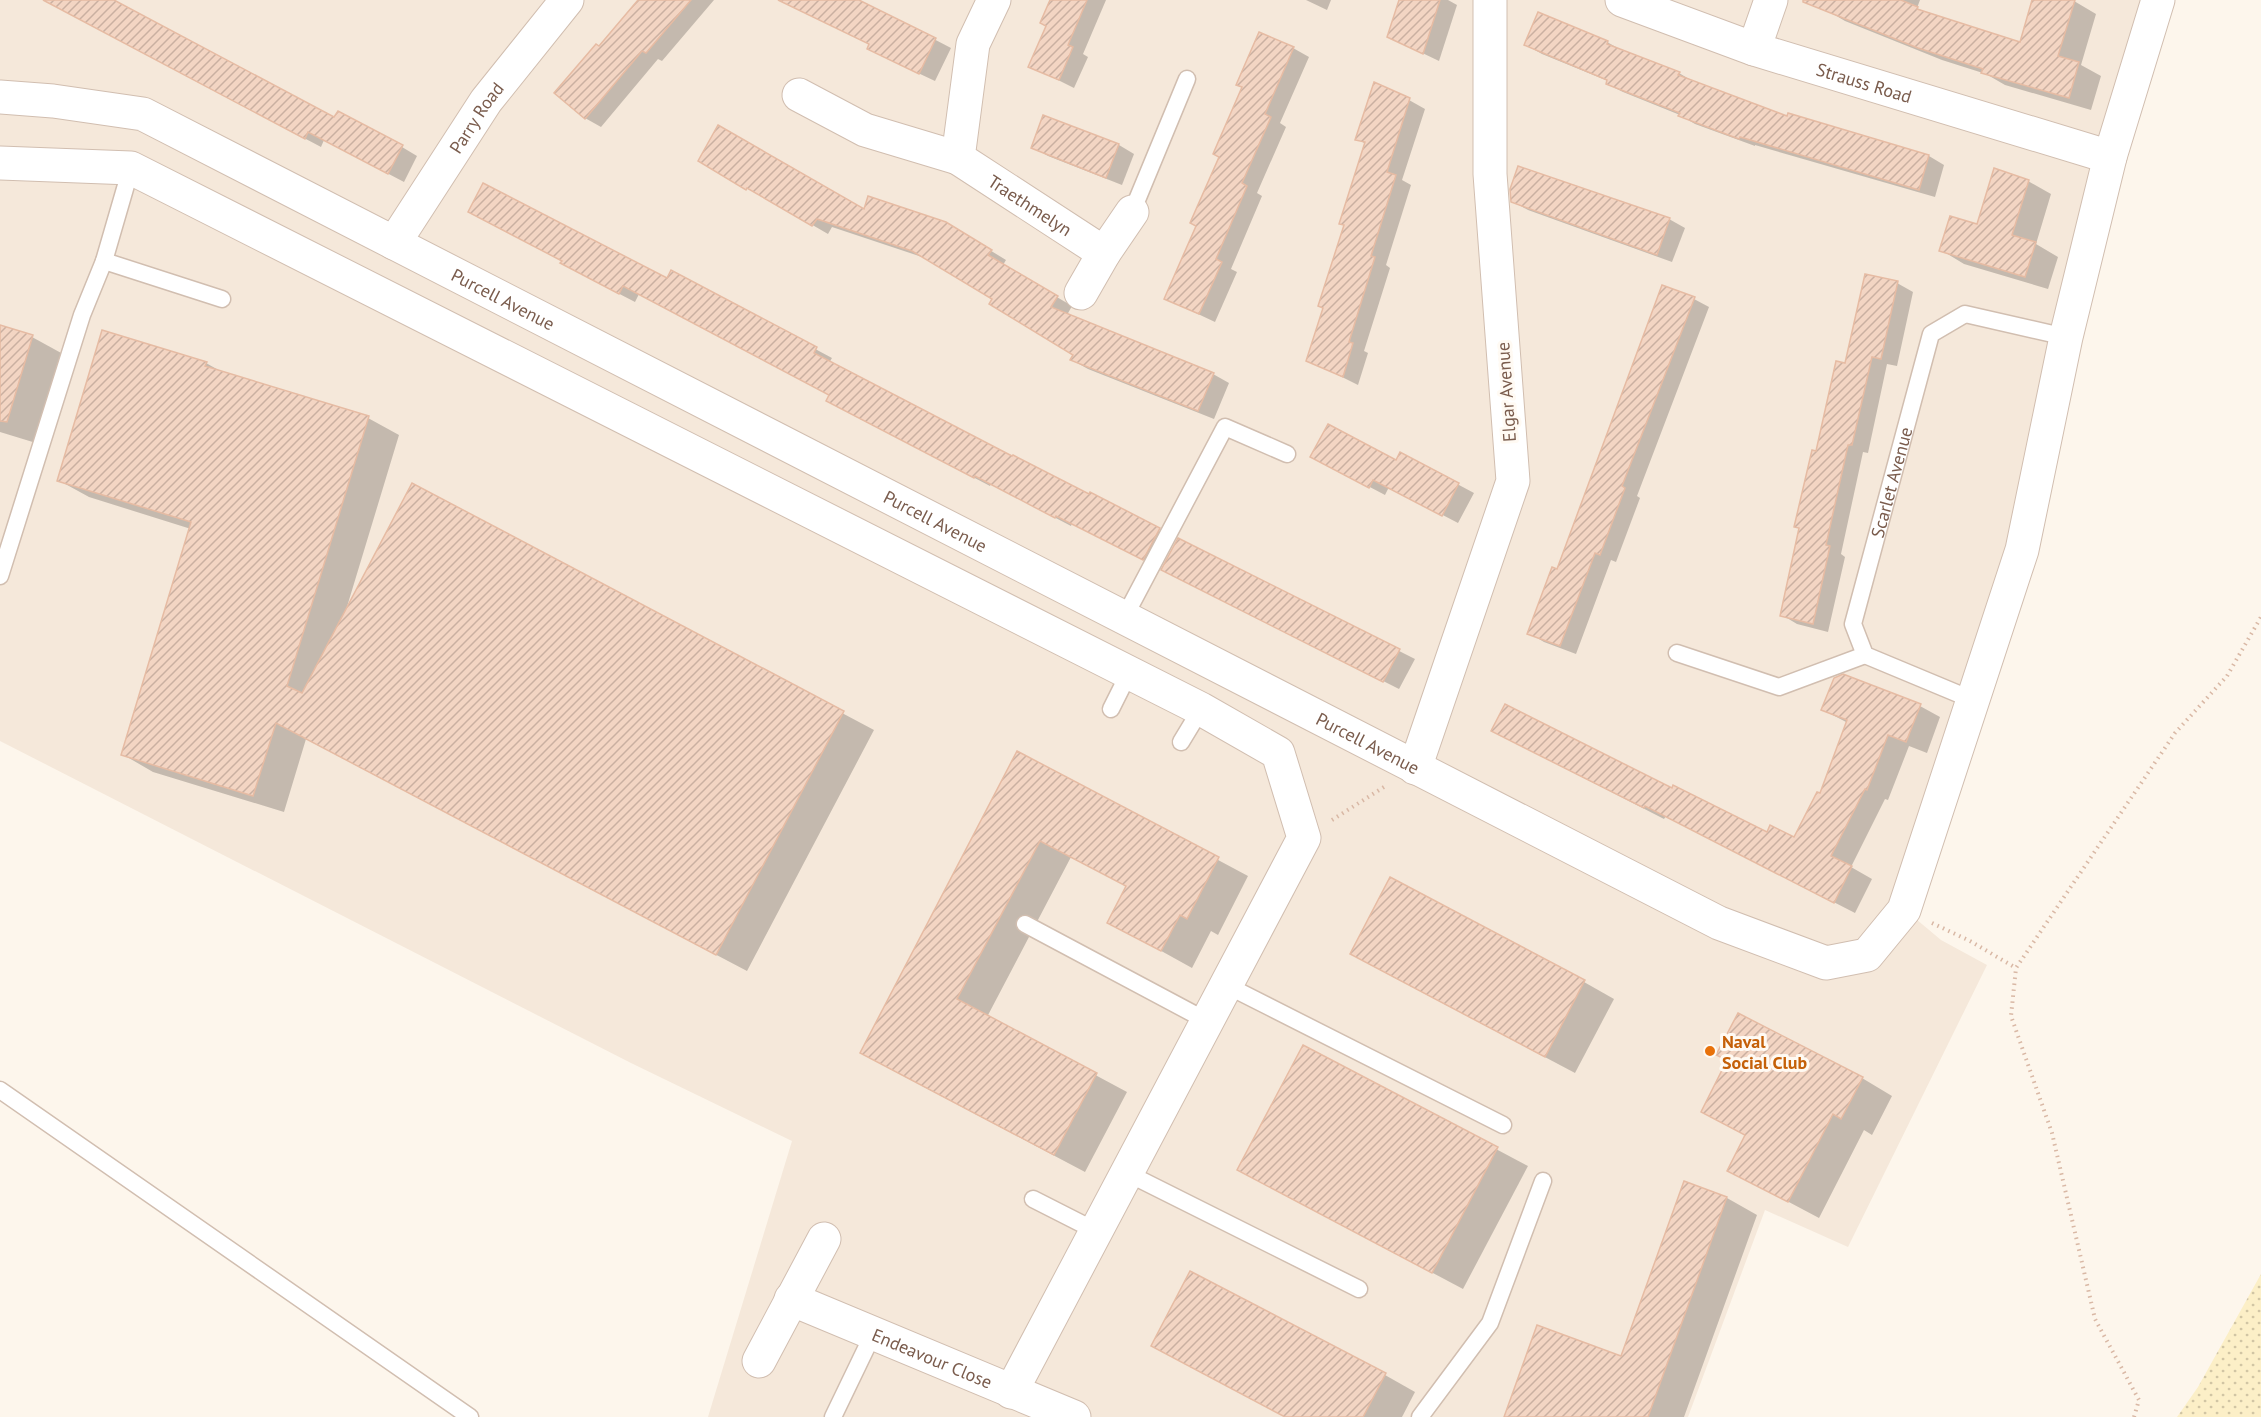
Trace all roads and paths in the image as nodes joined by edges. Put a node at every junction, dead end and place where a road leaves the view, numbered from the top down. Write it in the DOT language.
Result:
graph roads {
  1 [pos="567,0"];
  2 [pos="994,0"];
  3 [pos="1490,0"];
  4 [pos="1622,0"];
  5 [pos="1770,0"];
  6 [pos="2158,0"];
  7 [pos="1754,49"];
  8 [pos="1187,79"];
  9 [pos="799,95"];
  10 [pos="0,97"];
  11 [pos="2110,157"];
  12 [pos="958,158"];
  13 [pos="1,166"];
  14 [pos="131,168"];
  15 [pos="1131,212"];
  16 [pos="394,243"];
  17 [pos="1104,253"];
  18 [pos="104,261"];
  19 [pos="1081,293"];
  20 [pos="222,298"];
  21 [pos="2066,338"];
  22 [pos="1287,454"];
  23 [pos="0,575"];
  24 [pos="2261,617"];
  25 [pos="1124,618"];
  26 [pos="1677,653"];
  27 [pos="1865,655"];
  28 [pos="1129,673"];
  29 [pos="1973,700"];
  30 [pos="1111,709"];
  31 [pos="1201,709"];
  32 [pos="1181,742"];
  33 [pos="1415,768"];
  34 [pos="1304,838"];
  35 [pos="1904,910"];
  36 [pos="1025,924"];
  37 [pos="2016,968"];
  38 [pos="1226,986"];
  39 [pos="1207,1021"];
  40 [pos="0,1090"];
  41 [pos="1503,1125"];
  42 [pos="1127,1173"];
  43 [pos="1543,1181"];
  44 [pos="1033,1199"];
  45 [pos="1096,1232"];
  46 [pos="824,1239"];
  47 [pos="1359,1290"];
  48 [pos="791,1299"];
  49 [pos="873,1334"];
  50 [pos="759,1361"];
  51 [pos="1011,1392"];
  52 [pos="470,1417"];
  53 [pos="833,1417"];
  54 [pos="1074,1417"];
  55 [pos="1420,1417"];
  56 [pos="2134,1417"];
  1 -- 16 [label="street, Parry Road"];
  2 -- 12 [label="street"];
  3 -- 33 [label="street, Elgar Avenue"];
  4 -- 7 [label="street, Strauss Road"];
  5 -- 7 [label="street"];
  6 -- 11 [label="street"];
  7 -- 11 [label="street, Strauss Road"];
  8 -- 15 [label="lane"];
  9 -- 12 [label="street, Traethmelyn"];
  10 -- 16 [label="street, Purcell Avenue"];
  11 -- 21 [label="street"];
  12 -- 17 [label="street, Traethmelyn"];
  13 -- 14 [label="street"];
  14 -- 18 [label="lane"];
  14 -- 28 [label="street"];
  15 -- 17 [label="street"];
  16 -- 25 [label="street, Purcell Avenue"];
  17 -- 19 [label="street"];
  18 -- 20 [label="lane"];
  18 -- 23 [label="lane"];
  21 -- 27 [label="lane, Scarlet Avenue"];
  21 -- 29 [label="street"];
  22 -- 25 [label="lane"];
  24 -- 37 [label="path"];
  25 -- 33 [label="street, Purcell Avenue"];
  26 -- 27 [label="lane"];
  27 -- 29 [label="lane"];
  28 -- 30 [label="lane"];
  28 -- 31 [label="street"];
  29 -- 35 [label="street"];
  31 -- 32 [label="lane"];
  31 -- 34 [label="street"];
  33 -- 34 [label="path"];
  33 -- 35 [label="street, Purcell Avenue"];
  34 -- 38 [label="street"];
  35 -- 37 [label="path"];
  36 -- 39 [label="lane"];
  37 -- 56 [label="path"];
  38 -- 39 [label="street"];
  38 -- 41 [label="lane"];
  39 -- 42 [label="street"];
  40 -- 52 [label="lane"];
  42 -- 45 [label="street"];
  42 -- 47 [label="lane"];
  43 -- 55 [label="lane"];
  44 -- 45 [label="lane"];
  45 -- 51 [label="street"];
  46 -- 48 [label="street"];
  48 -- 49 [label="street, Endeavour Close"];
  48 -- 50 [label="street"];
  49 -- 51 [label="street, Endeavour Close"];
  49 -- 53 [label="lane"];
  51 -- 54 [label="street, Endeavour Close"];
}
